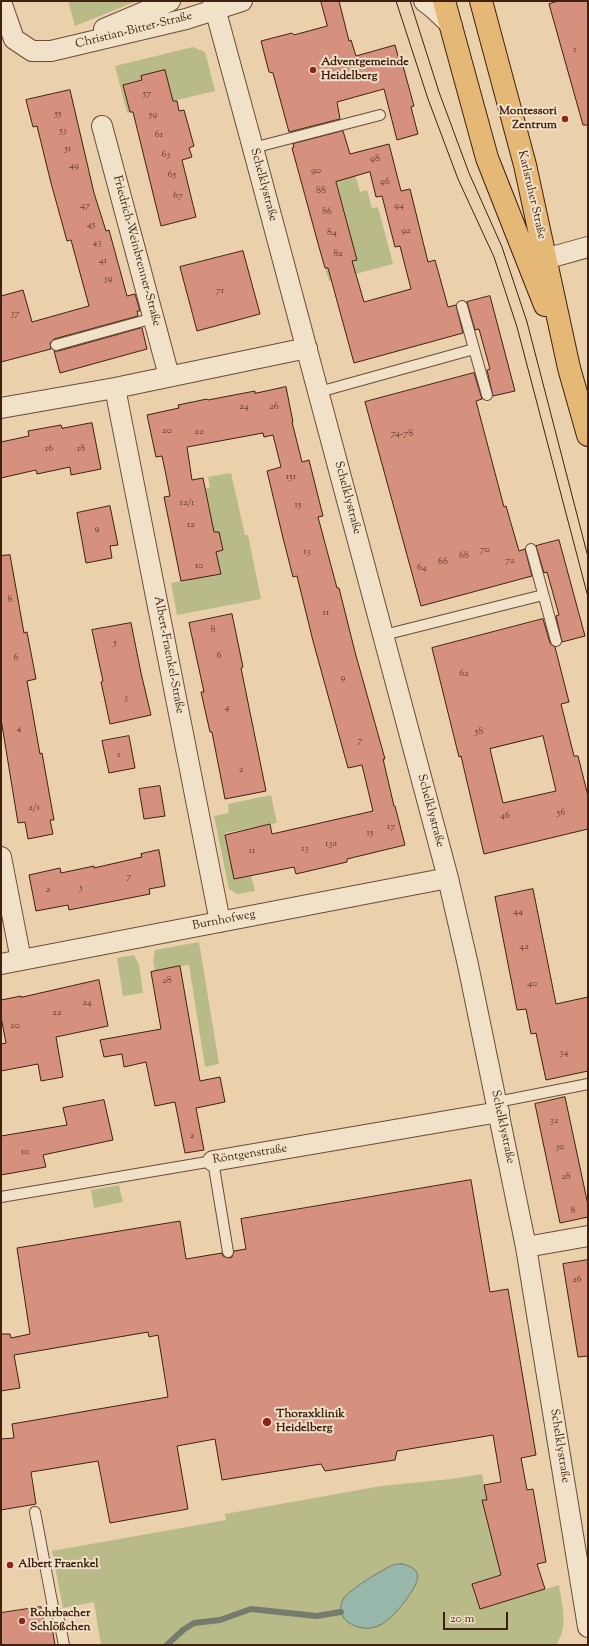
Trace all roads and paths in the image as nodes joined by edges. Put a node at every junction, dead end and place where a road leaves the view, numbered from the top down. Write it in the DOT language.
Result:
graph roads {
  1 [pos="170,1"];
  2 [pos="242,1"];
  3 [pos="424,1"];
  4 [pos="444,1"];
  5 [pos="481,1"];
  6 [pos="1,2"];
  7 [pos="214,5"];
  8 [pos="452,26"];
  9 [pos="51,52"];
  10 [pos="380,115"];
  11 [pos="102,126"];
  12 [pos="253,148"];
  13 [pos="588,247"];
  14 [pos="545,259"];
  15 [pos="462,306"];
  16 [pos="154,318"];
  17 [pos="56,345"];
  18 [pos="307,348"];
  19 [pos="474,350"];
  20 [pos="569,368"];
  21 [pos="169,376"];
  22 [pos="115,388"];
  23 [pos="319,392"];
  24 [pos="487,395"];
  25 [pos="1,408"];
  26 [pos="588,435"];
  27 [pos="531,549"];
  28 [pos="543,595"];
  29 [pos="384,635"];
  30 [pos="556,641"];
  31 [pos="2,863"];
  32 [pos="448,878"];
  33 [pos="220,922"];
  34 [pos="21,960"];
  35 [pos="1,964"];
  36 [pos="588,1084"];
  37 [pos="498,1107"];
  38 [pos="213,1161"];
  39 [pos="1,1197"];
  40 [pos="588,1236"];
  41 [pos="526,1247"];
  42 [pos="228,1252"];
  43 [pos="35,1512"];
  44 [pos="588,1627"];
  45 [pos="64,1645"];
  1 -- 9 [label="street, Christian-Bitter-Straße"];
  2 -- 7 [label="street, Christian-Bitter-Straße"];
  3 -- 8 [label="street"];
  4 -- 8 [label="main road, Karlsruher Straße"];
  5 -- 14 [label="main road, Karlsruher Straße"];
  6 -- 9 [label="street, Christian-Bitter-Straße"];
  7 -- 9 [label="street, Christian-Bitter-Straße"];
  7 -- 12 [label="street, Schelklystraße"];
  8 -- 20 [label="main road, Karlsruher Straße"];
  10 -- 12 [label="lane"];
  11 -- 16 [label="street, Friedrich-Weinbrenner-Straße"];
  12 -- 18 [label="street, Schelklystraße"];
  13 -- 14 [label="street"];
  14 -- 20 [label="main road, Karlsruher Straße"];
  15 -- 19 [label="lane"];
  16 -- 17 [label="lane"];
  16 -- 21 [label="street, Friedrich-Weinbrenner-Straße"];
  18 -- 21 [label="street"];
  18 -- 23 [label="street, Schelklystraße"];
  19 -- 23 [label="lane"];
  19 -- 24 [label="lane"];
  20 -- 26 [label="main road, Karlsruher Straße"];
  21 -- 22 [label="street"];
  22 -- 25 [label="street"];
  22 -- 33 [label="street, Albert-Fraenkel-Straße"];
  23 -- 29 [label="street, Schelklystraße"];
  27 -- 28 [label="lane"];
  28 -- 29 [label="lane"];
  28 -- 30 [label="lane"];
  29 -- 32 [label="street, Schelklystraße"];
  31 -- 34 [label="street"];
  32 -- 33 [label="street, Burnhofweg"];
  32 -- 37 [label="street, Schelklystraße"];
  33 -- 34 [label="street, Burnhofweg"];
  34 -- 35 [label="street, Burnhofweg"];
  36 -- 37 [label="lane"];
  37 -- 38 [label="street, Röntgenstraße"];
  37 -- 41 [label="street, Schelklystraße"];
  38 -- 39 [label="lane, Röntgenstraße"];
  38 -- 42 [label="lane"];
  40 -- 41 [label="street"];
  41 -- 44 [label="street, Schelklystraße"];
  43 -- 45 [label="lane"];
}
